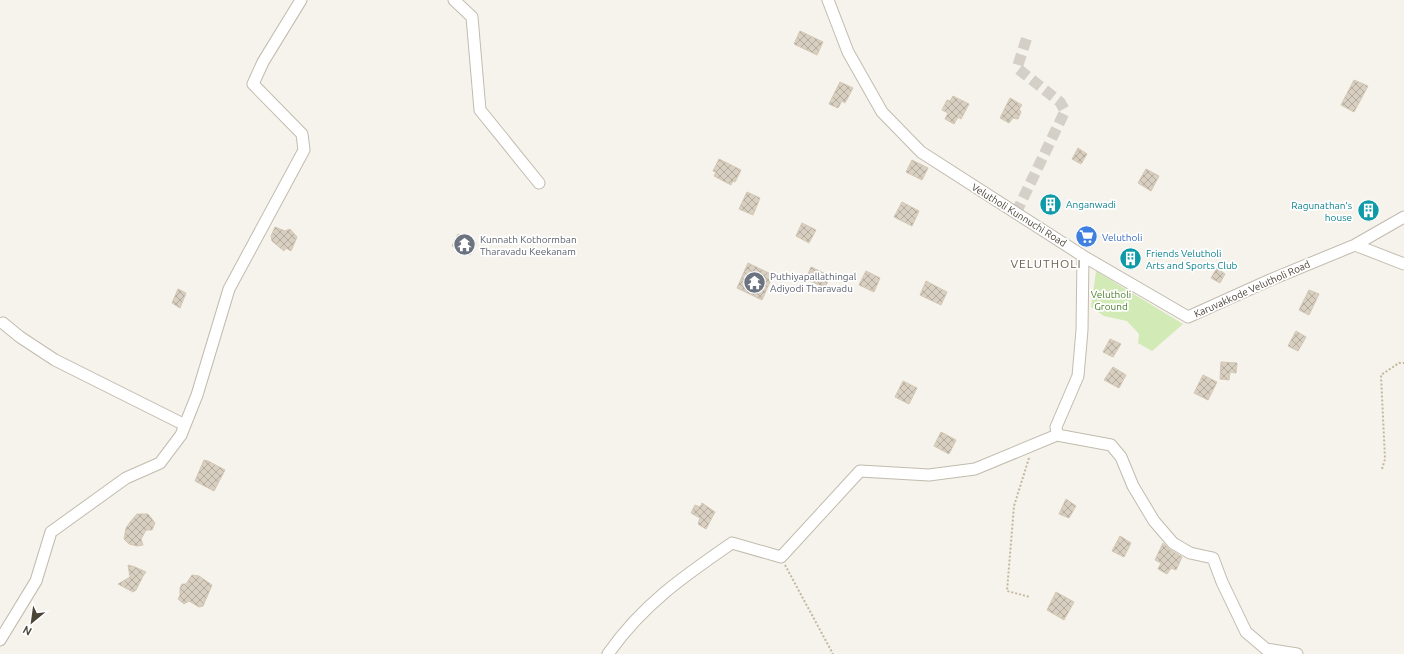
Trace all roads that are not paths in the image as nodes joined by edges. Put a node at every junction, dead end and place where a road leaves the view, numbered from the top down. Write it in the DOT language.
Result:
graph roads {
  1 [pos="301,0"];
  2 [pos="454,0"];
  3 [pos="828,0"];
  4 [pos="539,183"];
  5 [pos="1404,217"];
  6 [pos="1355,245"];
  7 [pos="1083,256"];
  8 [pos="1404,264"];
  9 [pos="3,323"];
  10 [pos="185,425"];
  11 [pos="1057,435"];
  12 [pos="0,640"];
  13 [pos="608,654"];
  14 [pos="1297,654"];
  1 -- 10 [label="street"];
  2 -- 4 [label="street"];
  3 -- 7 [label="street, Velutholi Kunnuchi Road"];
  5 -- 6 [label="street, Karuvakkode Velutholi Road"];
  6 -- 7 [label="street, Karuvakkode Velutholi Road"];
  6 -- 8 [label="street"];
  7 -- 11 [label="street"];
  9 -- 10 [label="street"];
  10 -- 12 [label="street"];
  11 -- 13 [label="street"];
  11 -- 14 [label="street"];
}
